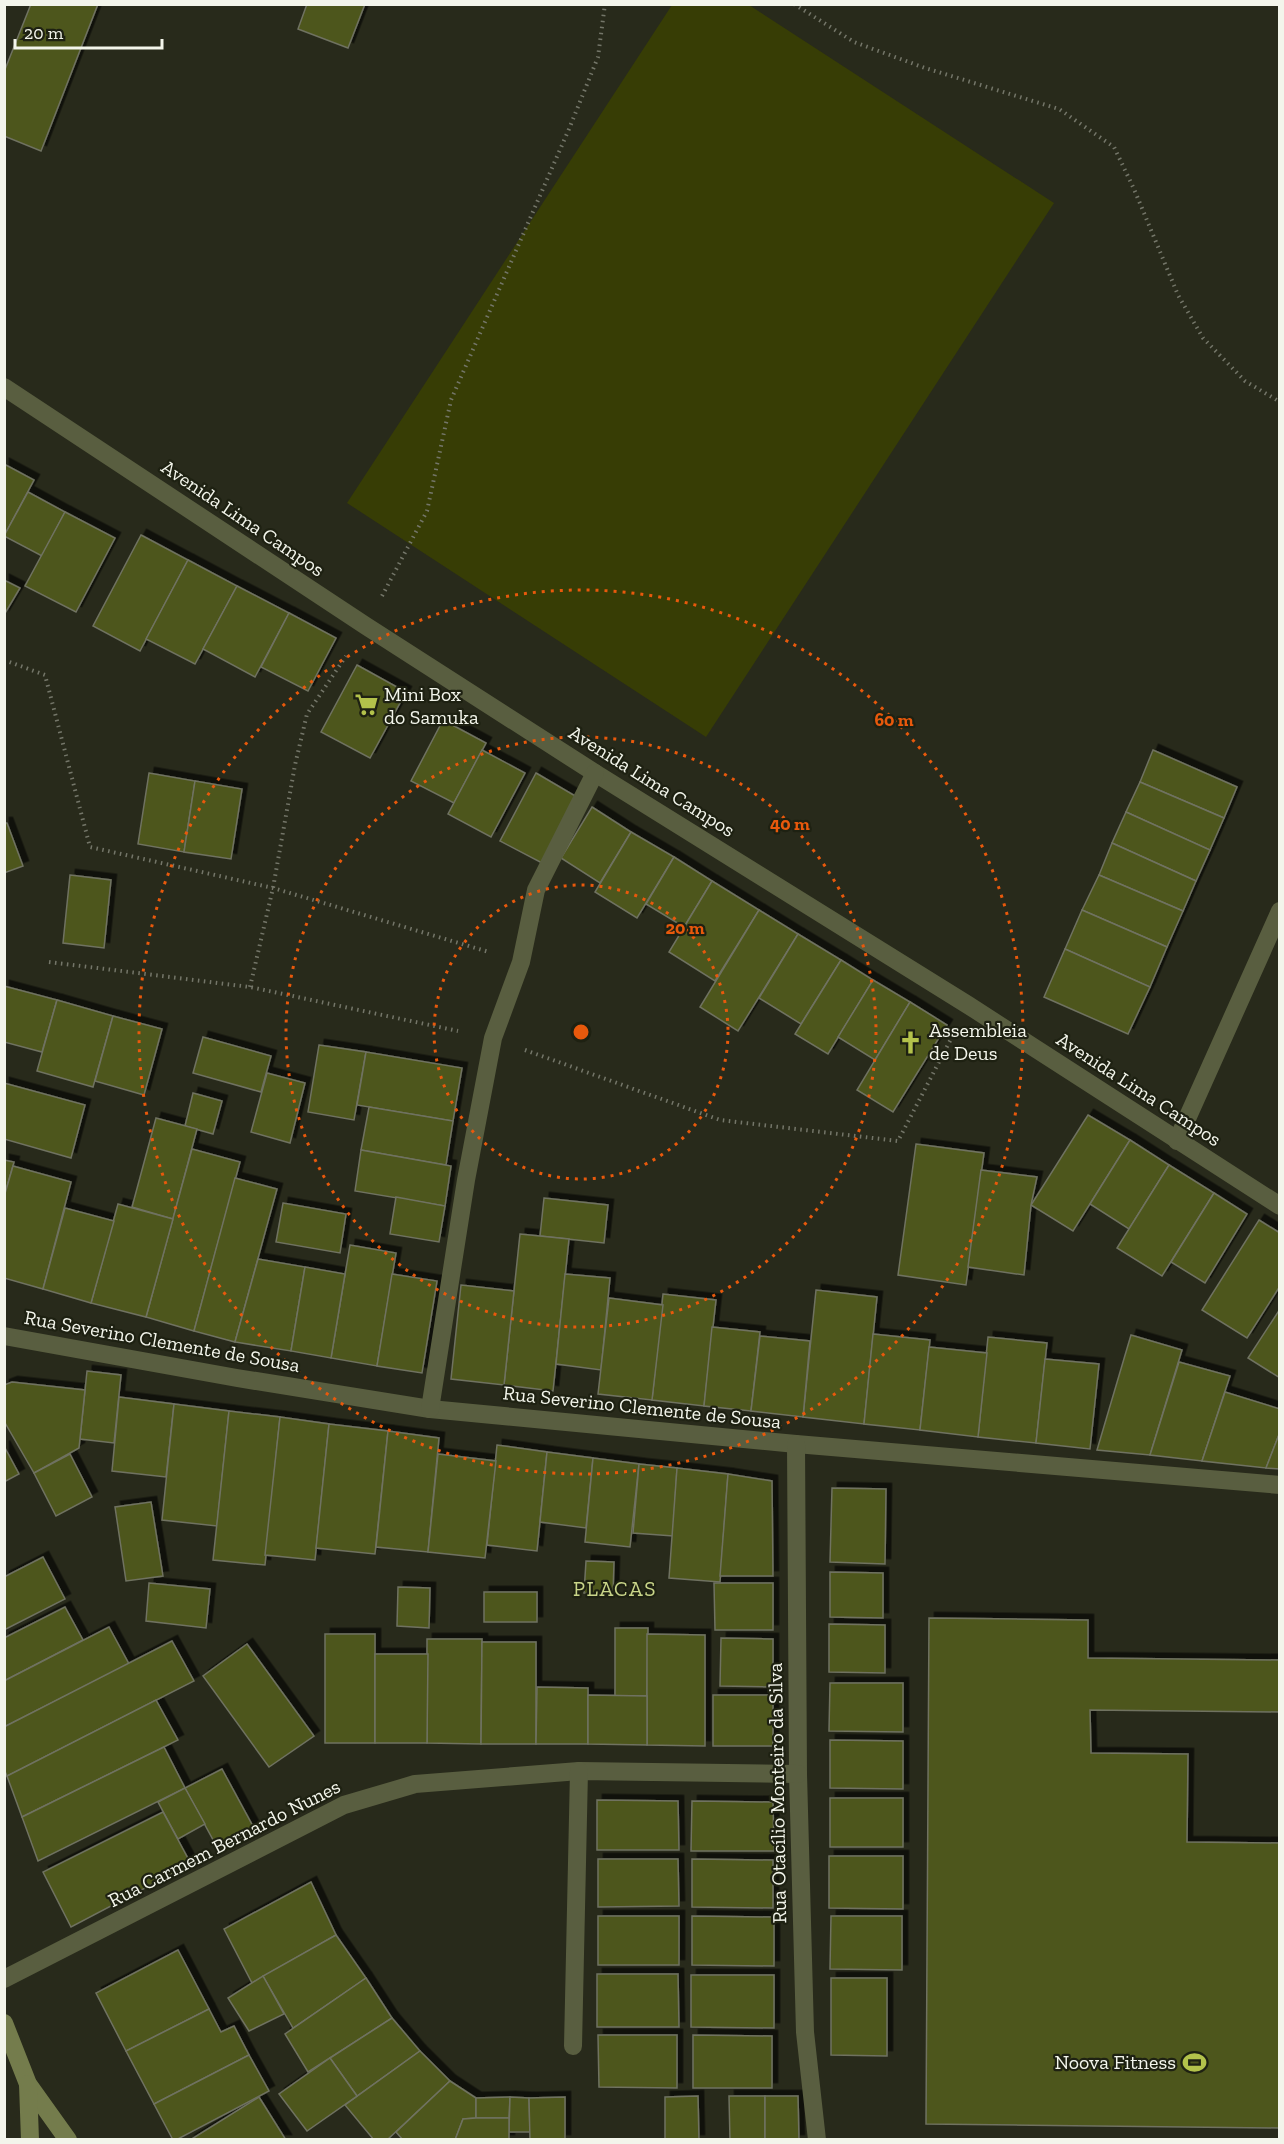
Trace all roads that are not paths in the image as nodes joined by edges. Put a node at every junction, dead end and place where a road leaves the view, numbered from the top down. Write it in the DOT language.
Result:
graph roads {
  1 [pos="4,387"];
  2 [pos="595,772"];
  3 [pos="1280,911"];
  4 [pos="1177,1141"];
  5 [pos="1280,1206"];
  6 [pos="4,1336"];
  7 [pos="430,1409"];
  8 [pos="796,1444"];
  9 [pos="1280,1485"];
  10 [pos="579,1771"];
  11 [pos="798,1774"];
  12 [pos="4,1979"];
  13 [pos="4,2023"];
  14 [pos="573,2046"];
  15 [pos="28,2084"];
  16 [pos="30,2139"];
  17 [pos="68,2139"];
  18 [pos="817,2139"];
  1 -- 2 [label="street, Avenida Lima Campos"];
  2 -- 4 [label="street, Avenida Lima Campos"];
  2 -- 7 [label="street"];
  3 -- 4 [label="street"];
  4 -- 5 [label="street, Avenida Lima Campos"];
  6 -- 7 [label="street, Rua Severino Clemente de Sousa"];
  7 -- 8 [label="street, Rua Severino Clemente de Sousa"];
  8 -- 9 [label="street, Rua Severino Clemente de Sousa"];
  8 -- 11 [label="street, Rua Otacílio Monteiro da Silva"];
  10 -- 11 [label="street, Rua Carmem Bernardo Nunes"];
  10 -- 12 [label="street, Rua Carmem Bernardo Nunes"];
  10 -- 14 [label="street"];
  11 -- 18 [label="street, Rua Otacílio Monteiro da Silva"];
  13 -- 15 [label="main road"];
  15 -- 16 [label="main road"];
  15 -- 17 [label="main road"];
}
